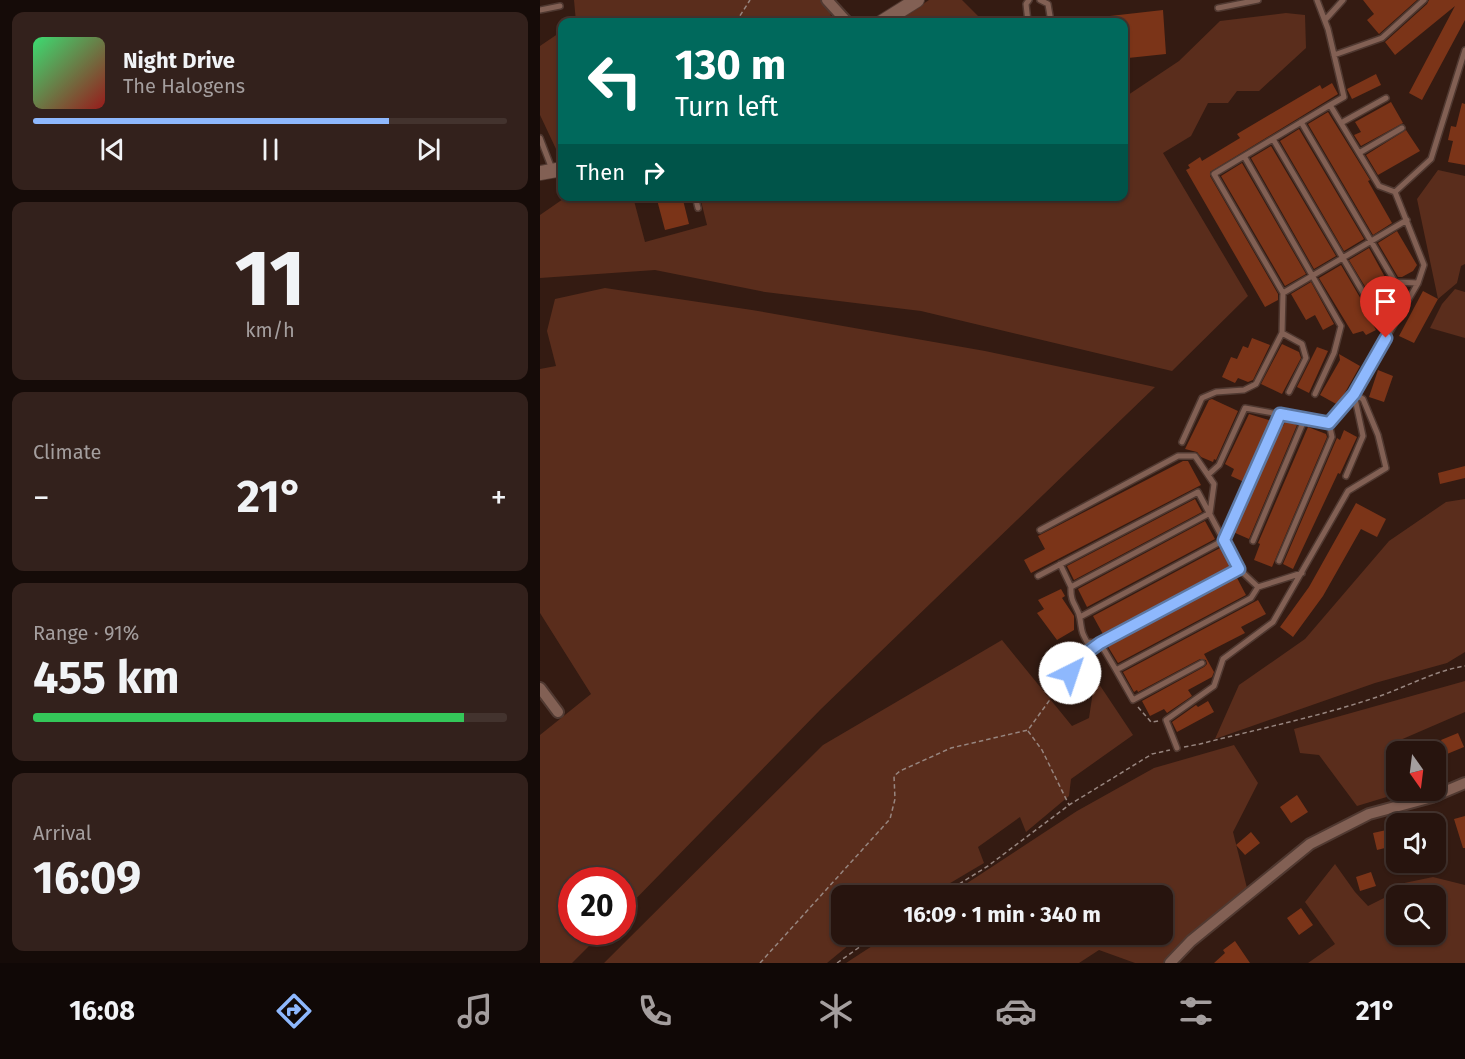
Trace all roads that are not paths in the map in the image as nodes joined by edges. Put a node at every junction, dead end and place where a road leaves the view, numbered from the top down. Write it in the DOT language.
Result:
graph roads {
  1 [pos="827,0"];
  2 [pos="917,0"];
  3 [pos="1029,0"];
  4 [pos="1040,0"];
  5 [pos="1258,0"];
  6 [pos="1317,0"];
  7 [pos="1343,0"];
  8 [pos="1424,0"];
  9 [pos="560,6"];
  10 [pos="1218,8"];
  11 [pos="540,10"];
  12 [pos="843,18"];
  13 [pos="888,18"];
  14 [pos="1028,18"];
  15 [pos="1050,18"];
  16 [pos="1324,20"];
  17 [pos="1465,50"];
  18 [pos="1334,55"];
  19 [pos="1386,98"];
  20 [pos="1330,105"];
  21 [pos="1301,122"];
  22 [pos="1341,123"];
  23 [pos="1402,128"];
  24 [pos="540,138"];
  25 [pos="1273,139"];
  26 [pos="1359,153"];
  27 [pos="1244,156"];
  28 [pos="552,171"];
  29 [pos="1395,192"];
  30 [pos="696,201"];
  31 [pos="698,208"];
  32 [pos="1407,220"];
  33 [pos="1372,240"];
  34 [pos="1342,258"];
  35 [pos="1313,275"];
  36 [pos="1418,283"];
  37 [pos="1283,292"];
  38 [pos="1378,318"];
  39 [pos="1282,333"];
  40 [pos="1289,392"];
  41 [pos="1315,394"];
  42 [pos="1354,394"];
  43 [pos="1280,414"];
  44 [pos="1305,418"];
  45 [pos="1329,423"];
  46 [pos="1182,442"];
  47 [pos="1209,474"];
  48 [pos="1346,476"];
  49 [pos="1210,513"];
  50 [pos="1040,530"];
  51 [pos="1224,540"];
  52 [pos="1253,541"];
  53 [pos="1280,561"];
  54 [pos="1060,564"];
  55 [pos="1239,569"];
  56 [pos="1302,573"];
  57 [pos="1038,576"];
  58 [pos="1071,587"];
  59 [pos="1258,587"];
  60 [pos="1080,617"];
  61 [pos="1100,643"];
  62 [pos="1202,663"];
  63 [pos="1116,670"];
  64 [pos="540,688"];
  65 [pos="1072,701"];
  66 [pos="558,712"];
  67 [pos="1177,748"];
  68 [pos="1465,783"];
  69 [pos="1170,963"];
  1 -- 12 [label="street"];
  2 -- 13 [label="street"];
  3 -- 14 [label="lane"];
  4 -- 15 [label="lane"];
  5 -- 10 [label="lane"];
  6 -- 16 [label="lane"];
  7 -- 16 [label="lane"];
  8 -- 18 [label="lane"];
  9 -- 11 [label="lane"];
  16 -- 18 [label="lane"];
  17 -- 29 [label="lane"];
  18 -- 20 [label="lane"];
  19 -- 22 [label="lane"];
  20 -- 21 [label="lane"];
  20 -- 22 [label="lane"];
  21 -- 25 [label="lane"];
  21 -- 33 [label="lane"];
  22 -- 26 [label="lane"];
  23 -- 26 [label="lane"];
  24 -- 28 [label="lane"];
  25 -- 27 [label="lane"];
  25 -- 34 [label="lane"];
  26 -- 29 [label="lane"];
  27 -- 35 [label="lane"];
  27 -- 37 [label="lane"];
  29 -- 32 [label="lane"];
  30 -- 31 [label="lane"];
  32 -- 33 [label="lane"];
  32 -- 36 [label="lane"];
  33 -- 34 [label="lane"];
  33 -- 36 [label="lane"];
  34 -- 35 [label="lane"];
  34 -- 38 [label="lane"];
  35 -- 37 [label="lane"];
  35 -- 41 [label="lane"];
  36 -- 42 [label="lane"];
  37 -- 39 [label="lane"];
  39 -- 40 [label="lane"];
  39 -- 46 [label="lane"];
  42 -- 45 [label="lane"];
  42 -- 48 [label="lane"];
  42 -- 56 [label="lane"];
  43 -- 44 [label="lane"];
  43 -- 47 [label="lane"];
  43 -- 51 [label="lane"];
  44 -- 45 [label="lane"];
  44 -- 52 [label="lane"];
  45 -- 53 [label="lane"];
  47 -- 49 [label="lane"];
  47 -- 50 [label="lane"];
  49 -- 51 [label="lane"];
  49 -- 54 [label="lane"];
  49 -- 58 [label="lane"];
  51 -- 55 [label="lane"];
  51 -- 60 [label="lane"];
  54 -- 57 [label="lane"];
  54 -- 58 [label="lane"];
  55 -- 59 [label="lane"];
  55 -- 61 [label="lane"];
  56 -- 59 [label="lane"];
  56 -- 67 [label="lane"];
  58 -- 60 [label="lane"];
  59 -- 63 [label="lane"];
  60 -- 61 [label="lane"];
  61 -- 63 [label="lane"];
  61 -- 65 [label="lane"];
  62 -- 63 [label="lane"];
  64 -- 66 [label="street"];
  68 -- 69 [label="street"];
}
